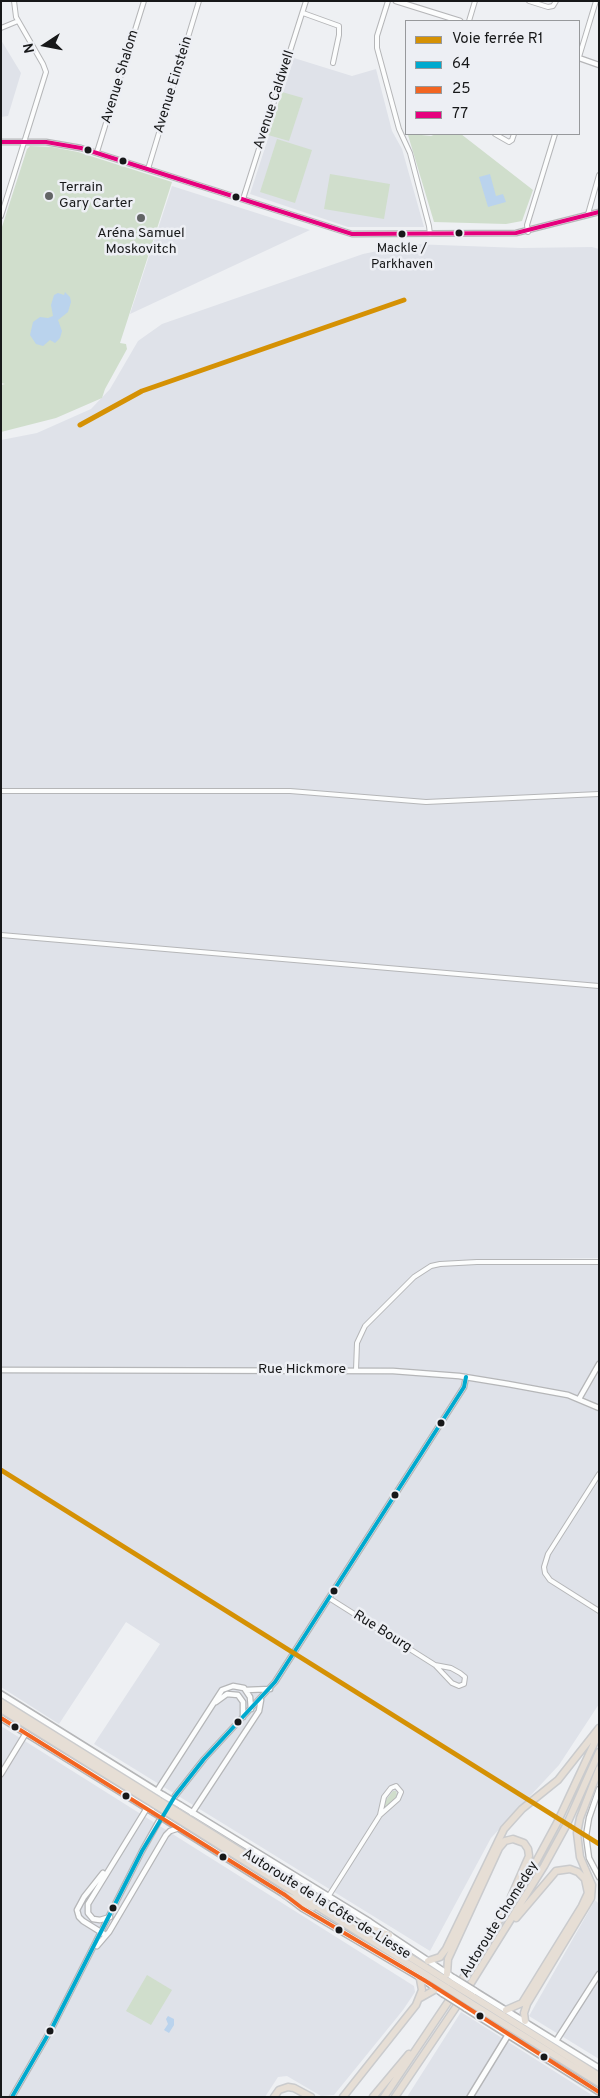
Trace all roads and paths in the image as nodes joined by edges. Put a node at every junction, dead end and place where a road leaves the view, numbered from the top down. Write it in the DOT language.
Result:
graph roads {
  1 [pos="14,1"];
  2 [pos="144,1"];
  3 [pos="200,1"];
  4 [pos="306,1"];
  5 [pos="388,1"];
  6 [pos="396,1"];
  7 [pos="475,1"];
  8 [pos="529,1"];
  9 [pos="556,1"];
  10 [pos="596,1"];
  11 [pos="303,13"];
  12 [pos="457,20"];
  13 [pos="469,20"];
  14 [pos="18,21"];
  15 [pos="1,28"];
  16 [pos="580,55"];
  17 [pos="580,58"];
  18 [pos="333,63"];
  19 [pos="599,65"];
  20 [pos="405,130"];
  21 [pos="400,131"];
  22 [pos="496,135"];
  23 [pos="514,135"];
  24 [pos="555,135"];
  25 [pos="25,141"];
  26 [pos="1,142"];
  27 [pos="97,152"];
  28 [pos="148,169"];
  29 [pos="599,175"];
  30 [pos="243,200"];
  31 [pos="599,212"];
  32 [pos="2,213"];
  33 [pos="588,214"];
  34 [pos="528,232"];
  35 [pos="430,234"];
  36 [pos="1,791"];
  37 [pos="599,794"];
  38 [pos="1,935"];
  39 [pos="599,986"];
  40 [pos="599,1262"];
  41 [pos="599,1364"];
  42 [pos="1,1370"];
  43 [pos="356,1370"];
  44 [pos="466,1377"];
  45 [pos="579,1399"];
  46 [pos="599,1408"];
  47 [pos="599,1474"];
  48 [pos="329,1598"];
  49 [pos="599,1611"];
  50 [pos="435,1665"];
  51 [pos="270,1689"];
  52 [pos="246,1690"];
  53 [pos="1,1694"];
  54 [pos="261,1698"];
  55 [pos="1,1702"];
  56 [pos="215,1702"];
  57 [pos="1,1709"];
  58 [pos="251,1709"];
  59 [pos="243,1717"];
  60 [pos="1,1718"];
  61 [pos="599,1728"];
  62 [pos="26,1733"];
  63 [pos="599,1733"];
  64 [pos="599,1752"];
  65 [pos="599,1769"];
  66 [pos="1,1774"];
  67 [pos="599,1789"];
  68 [pos="156,1791"];
  69 [pos="175,1796"];
  70 [pos="158,1803"];
  71 [pos="146,1808"];
  72 [pos="192,1813"];
  73 [pos="175,1814"];
  74 [pos="380,1815"];
  75 [pos="159,1821"];
  76 [pos="179,1828"];
  77 [pos="113,1862"];
  78 [pos="599,1877"];
  79 [pos="285,1895"];
  80 [pos="328,1897"];
  81 [pos="324,1911"];
  82 [pos="110,1917"];
  83 [pos="349,1920"];
  84 [pos="498,1923"];
  85 [pos="102,1933"];
  86 [pos="390,1935"];
  87 [pos="107,1936"];
  88 [pos="498,1940"];
  89 [pos="93,1950"];
  90 [pos="428,1961"];
  91 [pos="447,1974"];
  92 [pos="599,1974"];
  93 [pos="420,1979"];
  94 [pos="449,1986"];
  95 [pos="436,1990"];
  96 [pos="472,1996"];
  97 [pos="420,1998"];
  98 [pos="506,2010"];
  99 [pos="525,2021"];
  100 [pos="427,2035"];
  101 [pos="508,2035"];
  102 [pos="556,2041"];
  103 [pos="415,2068"];
  104 [pos="599,2068"];
  105 [pos="599,2076"];
  106 [pos="599,2083"];
  107 [pos="599,2092"];
  108 [pos="12,2097"];
  109 [pos="274,2097"];
  110 [pos="310,2097"];
  111 [pos="343,2097"];
  112 [pos="373,2097"];
  113 [pos="384,2097"];
  114 [pos="395,2097"];
  115 [pos="399,2097"];
  116 [pos="470,2097"];
  1 -- 14 [label="street"];
  2 -- 27 [label="street, Avenue Shalom"];
  3 -- 28 [label="street, Avenue Einstein"];
  4 -- 11 [label="street, Avenue Caldwell"];
  5 -- 21 [label="street"];
  6 -- 12 [label="street"];
  7 -- 13 [label="street"];
  8 -- 9 [label="street"];
  10 -- 16 [label="street"];
  11 -- 18 [label="street"];
  11 -- 30 [label="street, Avenue Caldwell"];
  14 -- 15 [label="street"];
  14 -- 25 [label="street"];
  17 -- 19 [label="street"];
  20 -- 21 [label="street"];
  21 -- 35 [label="street"];
  22 -- 23 [label="street"];
  24 -- 34 [label="street"];
  25 -- 26 [label="street"];
  25 -- 27 [label="street"];
  25 -- 32 [label="street"];
  27 -- 28 [label="street"];
  28 -- 30 [label="street"];
  29 -- 33 [label="street"];
  30 -- 35 [label="street"];
  31 -- 33 [label="street"];
  33 -- 34 [label="street"];
  34 -- 35 [label="street"];
  36 -- 37 [label="street"];
  38 -- 39 [label="street"];
  40 -- 43 [label="street"];
  41 -- 45 [label="street"];
  42 -- 43 [label="street, Rue Hickmore"];
  43 -- 44 [label="street, Rue Hickmore"];
  44 -- 45 [label="street, Rue Hickmore"];
  44 -- 48 [label="street"];
  45 -- 46 [label="street, Rue Hickmore"];
  47 -- 49 [label="street"];
  48 -- 50 [label="street, Rue Bourg"];
  48 -- 51 [label="street"];
  50 -- 50 [label="street, Rue Bourg"];
  51 -- 52 [label="street"];
  51 -- 54 [label="street"];
  52 -- 56 [label="street"];
  52 -- 58 [label="street"];
  53 -- 68 [label="main road"];
  54 -- 58 [label="street"];
  54 -- 72 [label="street"];
  55 -- 70 [label="highway, Autoroute de la Côte-de-Liesse"];
  56 -- 59 [label="street"];
  56 -- 68 [label="street"];
  57 -- 70 [label="highway, Autoroute de la Côte-de-Liesse"];
  58 -- 59 [label="street"];
  59 -- 69 [label="street"];
  60 -- 62 [label="main road"];
  61 -- 90 [label="highway"];
  62 -- 66 [label="street"];
  62 -- 71 [label="main road"];
  63 -- 84 [label="highway, Autoroute Chomedey"];
  64 -- 88 [label="highway, Autoroute Chomedey"];
  65 -- 99 [label="highway"];
  67 -- 78 [label="street"];
  68 -- 70 [label="main road"];
  70 -- 71 [label="main road"];
  70 -- 73 [label="highway, Autoroute de la Côte-de-Liesse, bridge"];
  70 -- 73 [label="main road, bridge"];
  71 -- 77 [label="street"];
  72 -- 73 [label="main road"];
  72 -- 80 [label="main road"];
  73 -- 76 [label="main road"];
  73 -- 81 [label="highway, Autoroute de la Côte-de-Liesse"];
  73 -- 83 [label="highway, Autoroute de la Côte-de-Liesse"];
  74 -- 74 [label="street"];
  74 -- 80 [label="street"];
  75 -- 82 [label="street"];
  76 -- 79 [label="main road"];
  76 -- 87 [label="street"];
  77 -- 82 [label="street"];
  77 -- 85 [label="street"];
  79 -- 81 [label="highway"];
  79 -- 93 [label="main road"];
  80 -- 86 [label="main road"];
  81 -- 94 [label="highway, Autoroute de la Côte-de-Liesse"];
  82 -- 85 [label="street"];
  83 -- 86 [label="highway"];
  83 -- 94 [label="highway, Autoroute de la Côte-de-Liesse"];
  84 -- 91 [label="highway"];
  84 -- 100 [label="highway, Autoroute Chomedey"];
  85 -- 87 [label="street"];
  85 -- 89 [label="street"];
  86 -- 90 [label="main road"];
  87 -- 89 [label="street"];
  88 -- 98 [label="highway"];
  88 -- 103 [label="highway, Autoroute Chomedey"];
  89 -- 108 [label="street"];
  90 -- 91 [label="main road"];
  91 -- 94 [label="main road"];
  92 -- 102 [label="street"];
  93 -- 95 [label="main road"];
  93 -- 97 [label="highway"];
  94 -- 95 [label="main road"];
  94 -- 96 [label="highway, Autoroute de la Côte-de-Liesse, bridge"];
  94 -- 101 [label="main road, bridge"];
  95 -- 97 [label="highway"];
  96 -- 98 [label="main road"];
  96 -- 105 [label="highway, Autoroute de la Côte-de-Liesse"];
  96 -- 106 [label="highway, Autoroute de la Côte-de-Liesse"];
  97 -- 111 [label="highway"];
  98 -- 99 [label="main road"];
  99 -- 102 [label="main road"];
  100 -- 112 [label="highway"];
  100 -- 113 [label="highway, Autoroute Chomedey"];
  101 -- 107 [label="main road"];
  101 -- 116 [label="main road"];
  102 -- 104 [label="main road"];
  103 -- 114 [label="highway, Autoroute Chomedey"];
  103 -- 115 [label="highway"];
  109 -- 110 [label="highway"];
}
